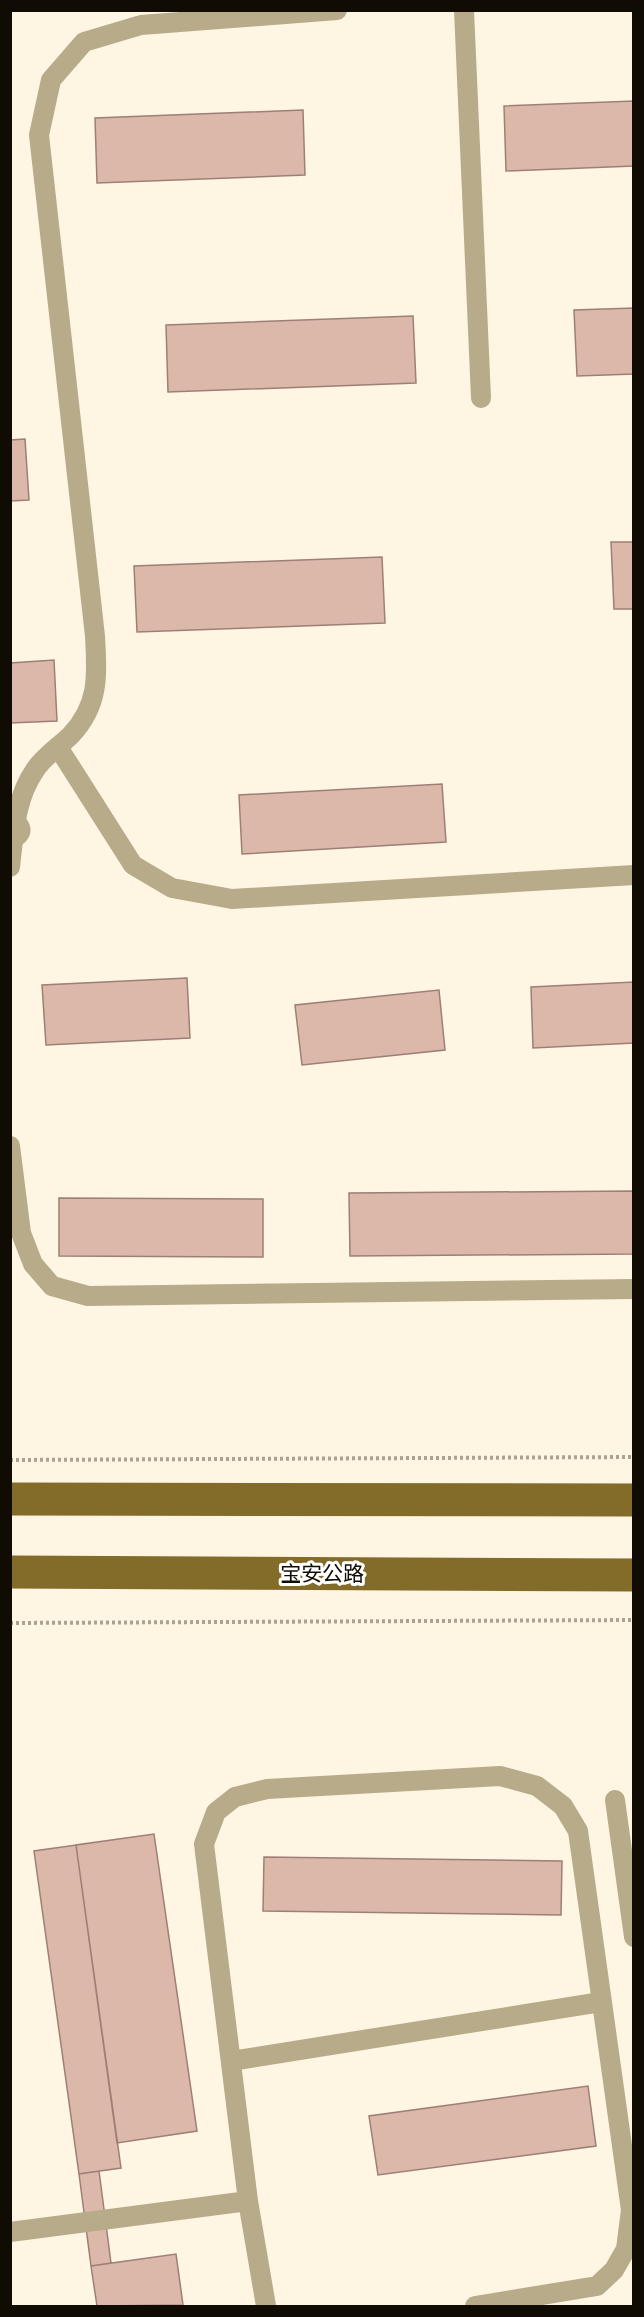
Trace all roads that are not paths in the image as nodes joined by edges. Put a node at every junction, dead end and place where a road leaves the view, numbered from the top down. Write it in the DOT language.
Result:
graph roads {
  1 [pos="337,10"];
  2 [pos="464,10"];
  3 [pos="481,398"];
  4 [pos="58,747"];
  5 [pos="12,830"];
  6 [pos="10,867"];
  7 [pos="633,875"];
  8 [pos="10,1146"];
  9 [pos="633,1289"];
  10 [pos="10,1499"];
  11 [pos="633,1500"];
  12 [pos="10,1572"];
  13 [pos="633,1575"];
  14 [pos="615,1800"];
  15 [pos="633,1938"];
  16 [pos="602,2002"];
  17 [pos="231,2061"];
  18 [pos="248,2202"];
  19 [pos="10,2232"];
  20 [pos="266,2307"];
  21 [pos="475,2307"];
  1 -- 4 [label="lane"];
  2 -- 3 [label="lane"];
  4 -- 5 [label="lane"];
  4 -- 7 [label="lane"];
  5 -- 6 [label="lane"];
  8 -- 9 [label="lane"];
  10 -- 11 [label="main road"];
  12 -- 13 [label="main road, 宝安公路"];
  14 -- 15 [label="lane"];
  16 -- 17 [label="lane"];
  16 -- 17 [label="lane"];
  16 -- 21 [label="lane"];
  17 -- 18 [label="lane"];
  18 -- 19 [label="lane"];
  18 -- 20 [label="lane"];
}
